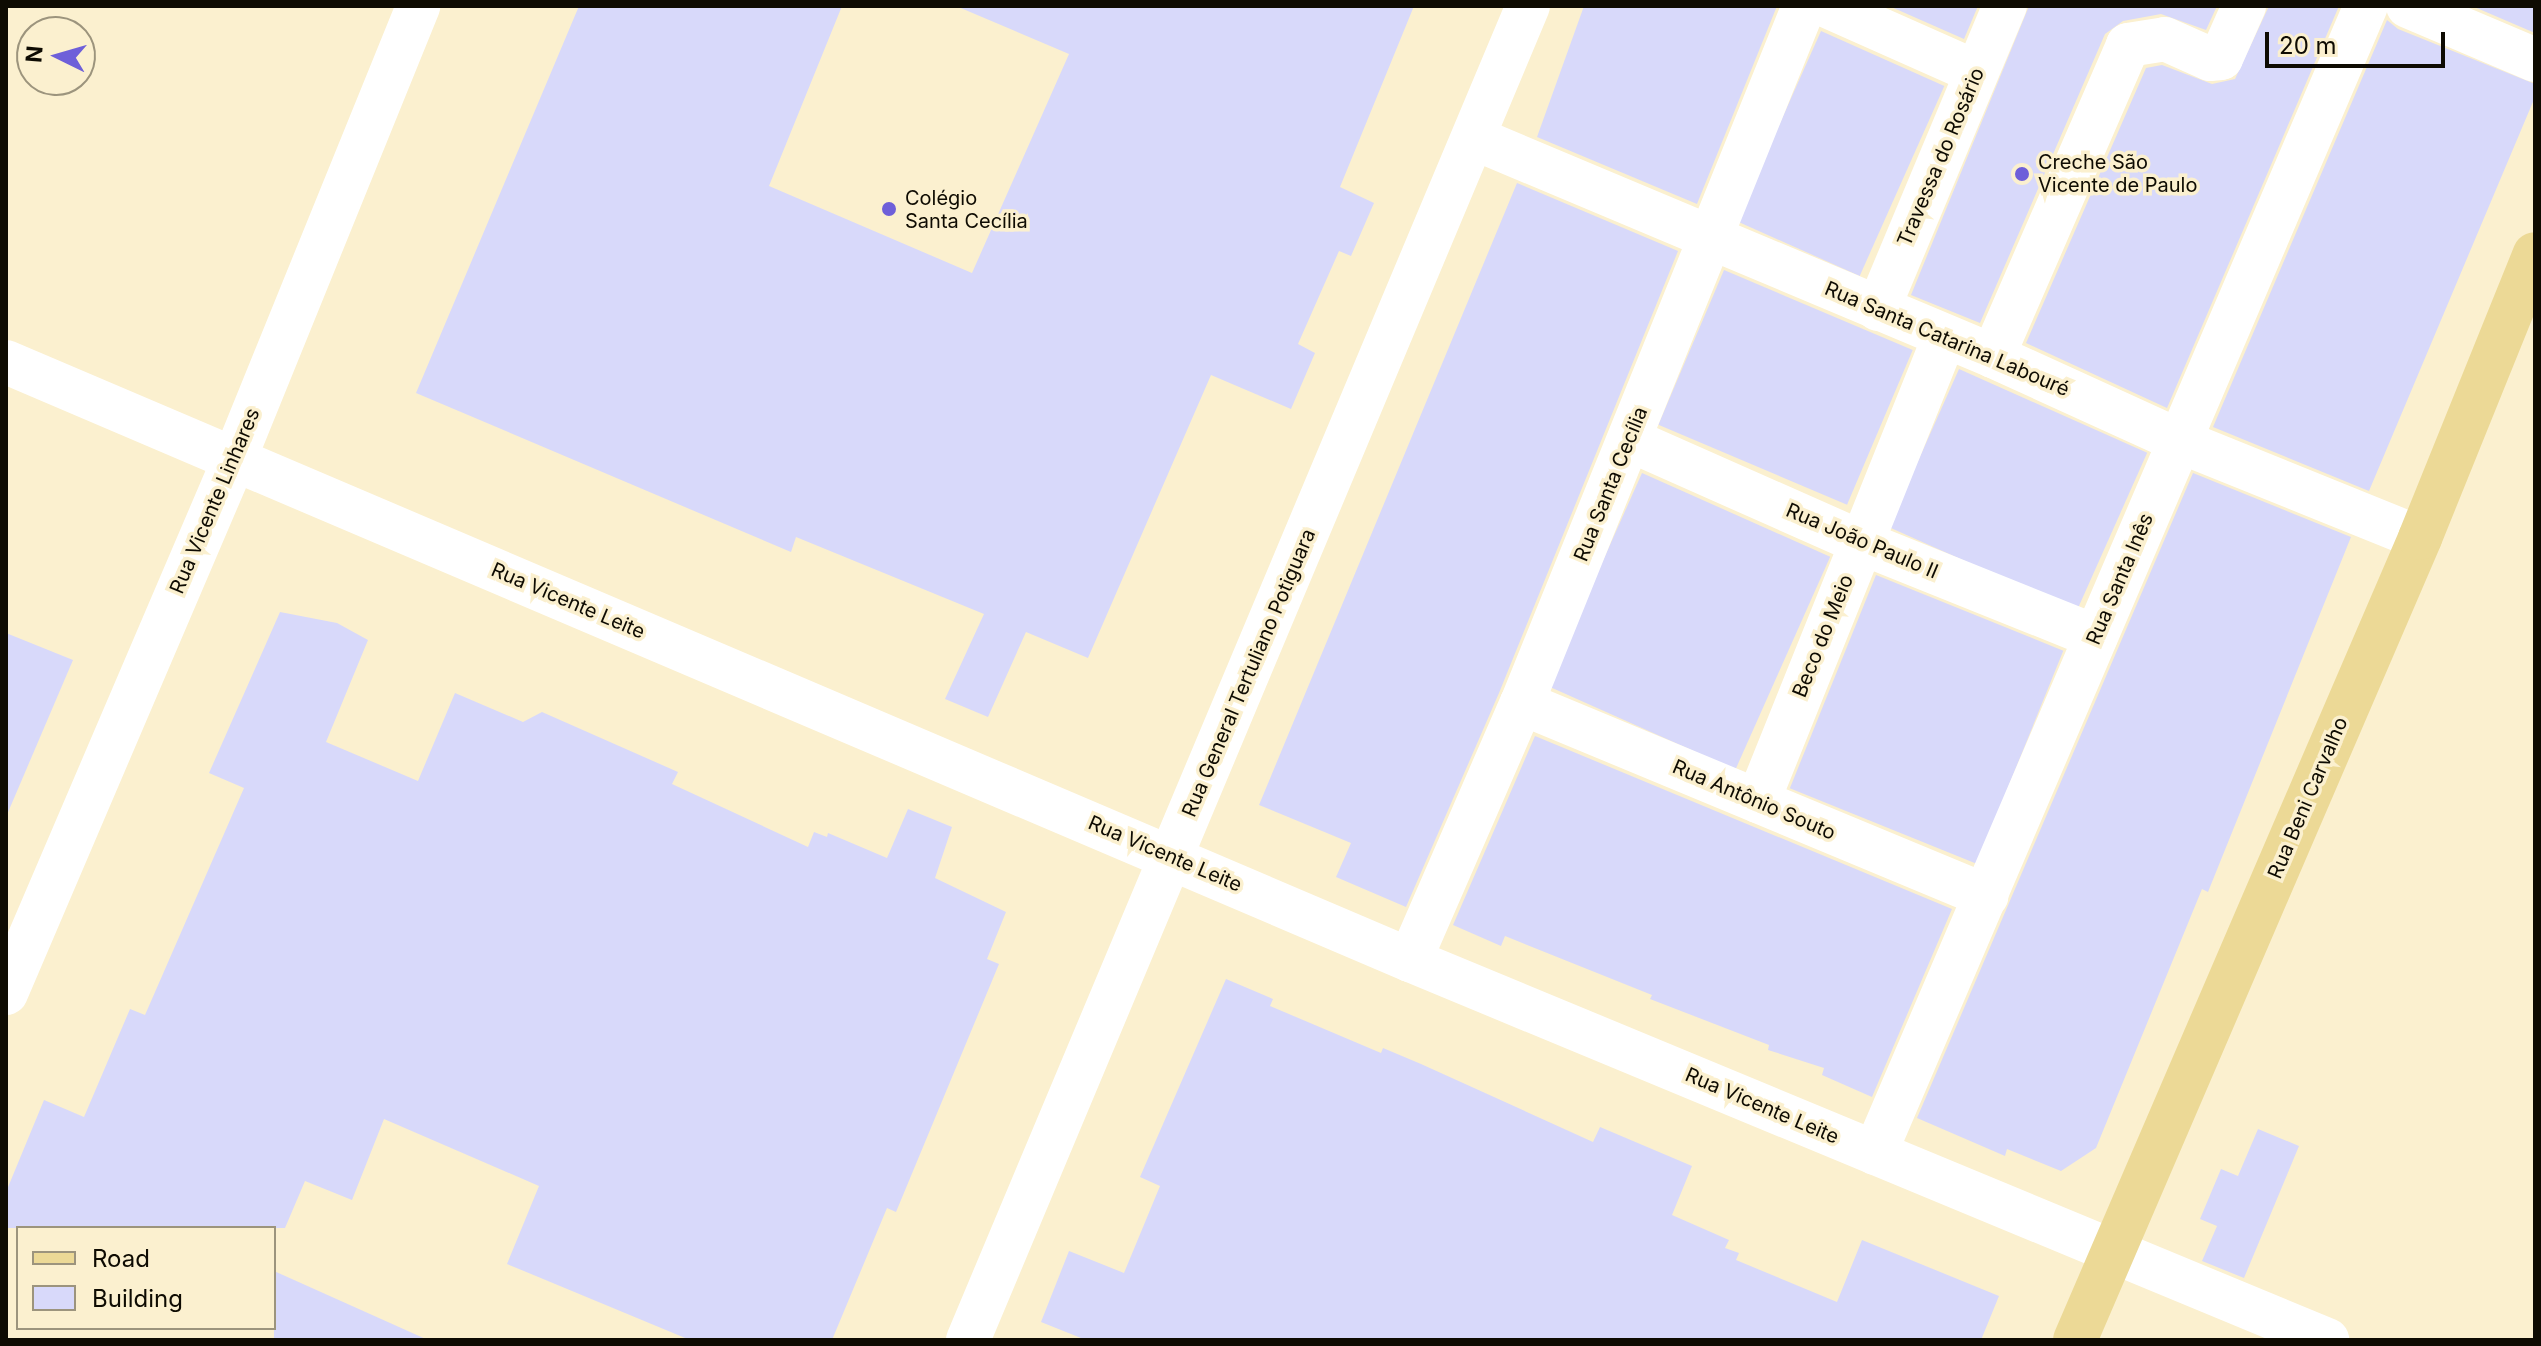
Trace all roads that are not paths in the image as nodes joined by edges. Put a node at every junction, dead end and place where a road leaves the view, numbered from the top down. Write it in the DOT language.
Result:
graph roads {
  1 [pos="418,6"];
  2 [pos="1528,6"];
  3 [pos="1804,6"];
  4 [pos="1827,6"];
  5 [pos="2005,6"];
  6 [pos="2244,6"];
  7 [pos="2366,6"];
  8 [pos="2408,6"];
  9 [pos="2535,60"];
  10 [pos="1976,72"];
  11 [pos="1474,138"];
  12 [pos="1709,238"];
  13 [pos="2530,279"];
  14 [pos="1878,309"];
  15 [pos="1944,338"];
  16 [pos="1993,356"];
  17 [pos="6,362"];
  18 [pos="1630,440"];
  19 [pos="2177,440"];
  20 [pos="234,460"];
  21 [pos="2420,538"];
  22 [pos="1860,542"];
  23 [pos="2096,637"];
  24 [pos="1522,703"];
  25 [pos="1758,801"];
  26 [pos="1172,856"];
  27 [pos="1986,896"];
  28 [pos="1410,960"];
  29 [pos="6,993"];
  30 [pos="1875,1153"];
  31 [pos="2112,1252"];
  32 [pos="968,1340"];
  33 [pos="2075,1340"];
  34 [pos="2327,1340"];
  1 -- 20 [label="street, Rua Vicente Linhares"];
  2 -- 11 [label="street, Rua General Tertuliano Potiguara"];
  3 -- 12 [label="street, Rua Santa Cecília"];
  4 -- 10 [label="street"];
  5 -- 10 [label="street, Travessa do Rosário"];
  6 -- 16 [label="street"];
  7 -- 19 [label="street, Rua Santa Inês"];
  8 -- 9 [label="street"];
  10 -- 14 [label="street, Travessa do Rosário"];
  11 -- 12 [label="street, Rua Santa Catarina Labouré"];
  11 -- 26 [label="street, Rua General Tertuliano Potiguara"];
  12 -- 14 [label="street, Rua Santa Catarina Labouré"];
  12 -- 18 [label="street, Rua Santa Cecília"];
  13 -- 21 [label="main road, Rua Beni Carvalho"];
  14 -- 15 [label="street, Rua Santa Catarina Labouré"];
  15 -- 16 [label="street, Rua Santa Catarina Labouré"];
  15 -- 22 [label="street, Beco do Meio"];
  16 -- 19 [label="street, Rua Santa Catarina Labouré"];
  17 -- 20 [label="street, Rua Vicente Leite"];
  18 -- 22 [label="street, Rua João Paulo II"];
  18 -- 24 [label="street, Rua Santa Cecília"];
  19 -- 21 [label="street, Rua Santa Catarina Labouré"];
  19 -- 23 [label="street, Rua Santa Inês"];
  20 -- 26 [label="street, Rua Vicente Leite"];
  20 -- 29 [label="street, Rua Vicente Linhares"];
  21 -- 31 [label="main road, Rua Beni Carvalho"];
  22 -- 23 [label="street, Rua João Paulo II"];
  22 -- 25 [label="street, Beco do Meio"];
  23 -- 27 [label="street, Rua Santa Inês"];
  24 -- 25 [label="street, Rua Antônio Souto"];
  24 -- 28 [label="street, Rua Santa Cecília"];
  25 -- 27 [label="street, Rua Antônio Souto"];
  26 -- 28 [label="street, Rua Vicente Leite"];
  26 -- 32 [label="street, Rua General Tertuliano Potiguara"];
  27 -- 30 [label="street, Rua Santa Inês"];
  28 -- 30 [label="street, Rua Vicente Leite"];
  30 -- 31 [label="street, Rua Vicente Leite"];
  31 -- 33 [label="main road, Rua Beni Carvalho"];
  31 -- 34 [label="street, Rua Vicente Leite"];
}
